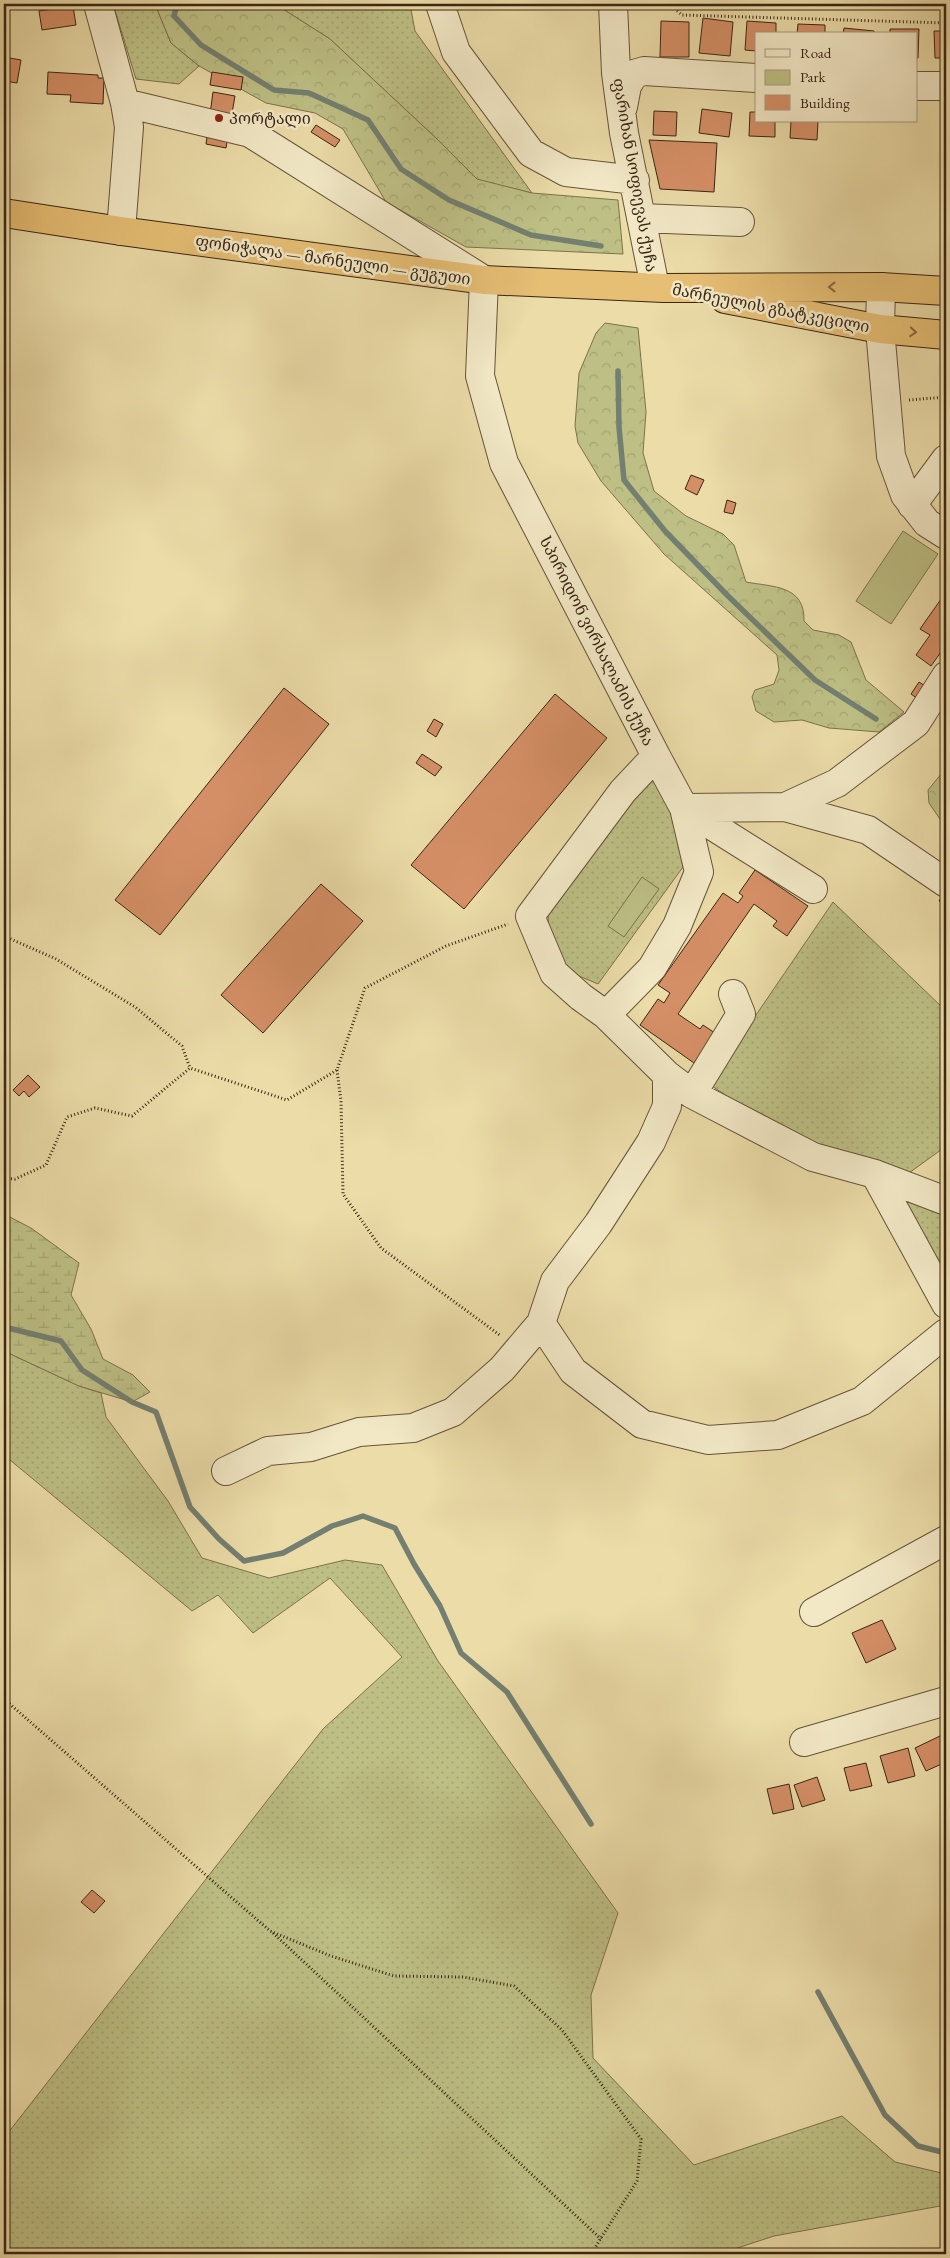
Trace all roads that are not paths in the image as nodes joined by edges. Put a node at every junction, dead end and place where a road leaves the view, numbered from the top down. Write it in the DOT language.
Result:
graph roads {
  1 [pos="98,4"];
  2 [pos="440,4"];
  3 [pos="614,4"];
  4 [pos="755,78"];
  5 [pos="918,86"];
  6 [pos="946,86"];
  7 [pos="125,103"];
  8 [pos="622,111"];
  9 [pos="634,180"];
  10 [pos="4,213"];
  11 [pos="642,218"];
  12 [pos="740,222"];
  13 [pos="121,231"];
  14 [pos="484,280"];
  15 [pos="659,287"];
  16 [pos="880,287"];
  17 [pos="946,291"];
  18 [pos="880,330"];
  19 [pos="946,335"];
  20 [pos="946,459"];
  21 [pos="912,505"];
  22 [pos="946,536"];
  23 [pos="946,676"];
  24 [pos="656,756"];
  25 [pos="784,807"];
  26 [pos="684,808"];
  27 [pos="946,883"];
  28 [pos="813,888"];
  29 [pos="733,994"];
  30 [pos="606,1015"];
  31 [pos="667,1075"];
  32 [pos="692,1094"];
  33 [pos="875,1174"];
  34 [pos="946,1201"];
  35 [pos="946,1304"];
  36 [pos="541,1323"];
  37 [pos="946,1333"];
  38 [pos="226,1471"];
  39 [pos="946,1540"];
  40 [pos="814,1612"];
  41 [pos="946,1701"];
  42 [pos="804,1742"];
  1 -- 7 [label="street"];
  2 -- 9 [label="street"];
  3 -- 8 [label="street, ფარიხან სოფიევას ქუჩა"];
  4 -- 8 [label="street"];
  5 -- 6 [label="street"];
  7 -- 13 [label="street"];
  7 -- 14 [label="street"];
  8 -- 9 [label="street, ფარიხან სოფიევას ქუჩა"];
  9 -- 11 [label="street, ფარიხან სოფიევას ქუჩა"];
  10 -- 13 [label="highway, ფონიჭალა — მარნეული — გუგუთი"];
  11 -- 12 [label="street"];
  11 -- 15 [label="street, ფარიხან სოფიევას ქუჩა"];
  13 -- 14 [label="highway, ფონიჭალა — მარნეული — გუგუთი"];
  14 -- 15 [label="highway, ფონიჭალა — მარნეული — გუგუთი"];
  14 -- 24 [label="street, სპირიდონ ვირსალაძის ქუჩა"];
  16 -- 15 [label="highway, მარნეულის გზატკეცილი, one-way"];
  15 -- 18 [label="highway, მარნეულის გზატკეცილი"];
  16 -- 17 [label="highway, მარნეულის გზატკეცილი"];
  16 -- 18 [label="street"];
  18 -- 19 [label="highway, მარნეულის გზატკეცილი, one-way"];
  18 -- 21 [label="street"];
  20 -- 21 [label="street"];
  21 -- 22 [label="street"];
  23 -- 25 [label="street"];
  24 -- 26 [label="street"];
  24 -- 30 [label="street, სპირიდონ ვირსალაძის ქუჩა"];
  25 -- 26 [label="street"];
  25 -- 27 [label="street"];
  26 -- 28 [label="street"];
  26 -- 30 [label="street"];
  29 -- 32 [label="street"];
  30 -- 31 [label="street"];
  31 -- 32 [label="street"];
  31 -- 36 [label="street"];
  32 -- 33 [label="street"];
  33 -- 34 [label="street"];
  33 -- 35 [label="street"];
  36 -- 37 [label="street"];
  36 -- 38 [label="street"];
  39 -- 40 [label="street"];
  41 -- 42 [label="street"];
}
